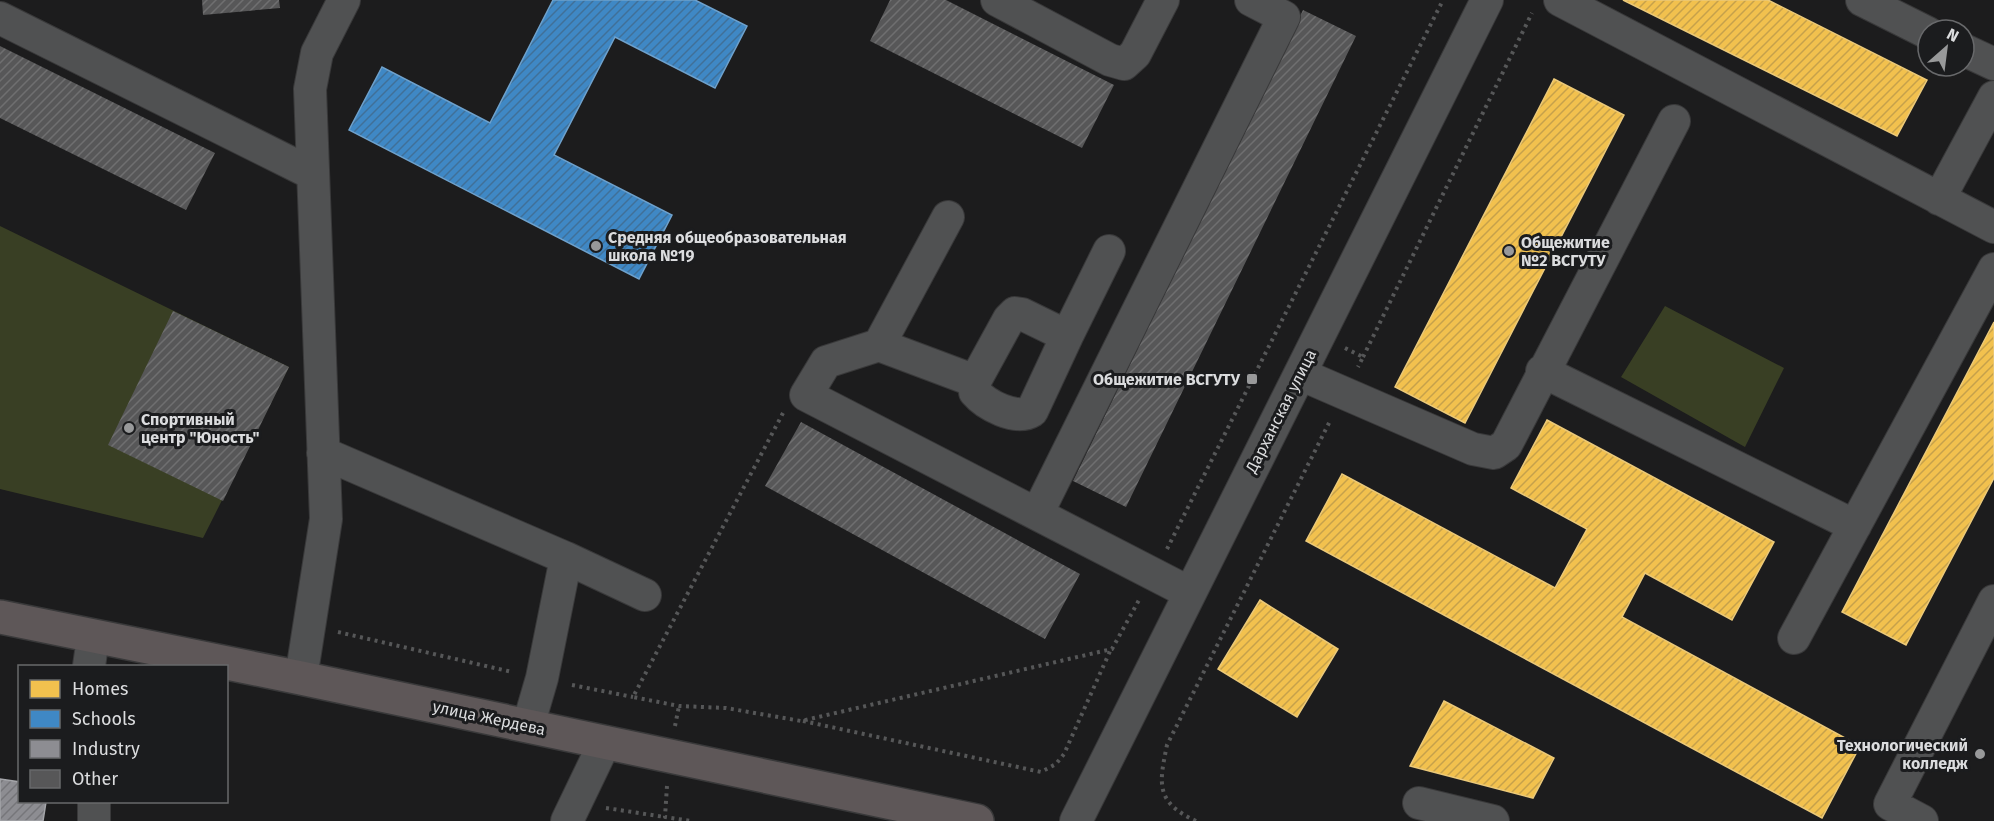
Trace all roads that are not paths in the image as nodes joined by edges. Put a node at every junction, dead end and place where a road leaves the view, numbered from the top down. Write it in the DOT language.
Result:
graph roads {
  1 [pos="344,0"];
  2 [pos="997,0"];
  3 [pos="1163,0"];
  4 [pos="1251,0"];
  5 [pos="1486,0"];
  6 [pos="1862,0"];
  7 [pos="1546,5"];
  8 [pos="0,18"];
  9 [pos="1916,27"];
  10 [pos="1976,56"];
  11 [pos="1994,64"];
  12 [pos="1994,97"];
  13 [pos="1674,122"];
  14 [pos="313,174"];
  15 [pos="1939,199"];
  16 [pos="948,217"];
  17 [pos="1994,227"];
  18 [pos="1109,251"];
  19 [pos="1994,269"];
  20 [pos="1067,336"];
  21 [pos="879,345"];
  22 [pos="1542,371"];
  23 [pos="1300,374"];
  24 [pos="975,381"];
  25 [pos="323,453"];
  26 [pos="1037,514"];
  27 [pos="1855,526"];
  28 [pos="566,558"];
  29 [pos="1190,593"];
  30 [pos="645,595"];
  31 [pos="1994,601"];
  32 [pos="0,617"];
  33 [pos="1794,638"];
  34 [pos="91,652"];
  35 [pos="196,665"];
  36 [pos="228,669"];
  37 [pos="301,678"];
  38 [pos="528,726"];
  39 [pos="605,742"];
  40 [pos="94,803"];
  41 [pos="1419,803"];
  42 [pos="571,812"];
  43 [pos="94,821"];
  44 [pos="977,821"];
  45 [pos="1076,821"];
  46 [pos="1493,821"];
  47 [pos="1922,821"];
  1 -- 14 [label="street"];
  2 -- 3 [label="street"];
  4 -- 26 [label="street"];
  5 -- 23 [label="street, Дарханская улица"];
  6 -- 9 [label="street"];
  7 -- 15 [label="street"];
  8 -- 14 [label="street"];
  10 -- 11 [label="street"];
  12 -- 15 [label="street"];
  13 -- 22 [label="street"];
  14 -- 25 [label="street"];
  15 -- 17 [label="street"];
  16 -- 21 [label="street"];
  18 -- 20 [label="street"];
  19 -- 27 [label="street"];
  20 -- 24 [label="street"];
  20 -- 24 [label="street"];
  21 -- 24 [label="street"];
  21 -- 26 [label="street"];
  22 -- 23 [label="street"];
  22 -- 27 [label="street"];
  23 -- 29 [label="street, Дарханская улица"];
  25 -- 28 [label="street"];
  25 -- 37 [label="street"];
  26 -- 29 [label="street"];
  27 -- 33 [label="street"];
  28 -- 30 [label="street"];
  28 -- 38 [label="street"];
  29 -- 45 [label="street, Дарханская улица"];
  31 -- 47 [label="street"];
  32 -- 34 [label="main road, улица Жердева"];
  34 -- 35 [label="main road, улица Жердева"];
  36 -- 37 [label="main road, улица Жердева"];
  37 -- 38 [label="main road, улица Жердева"];
  38 -- 39 [label="main road, улица Жердева"];
  39 -- 42 [label="street"];
  39 -- 44 [label="main road, улица Жердева"];
  40 -- 43 [label="street"];
  41 -- 46 [label="street"];
}
